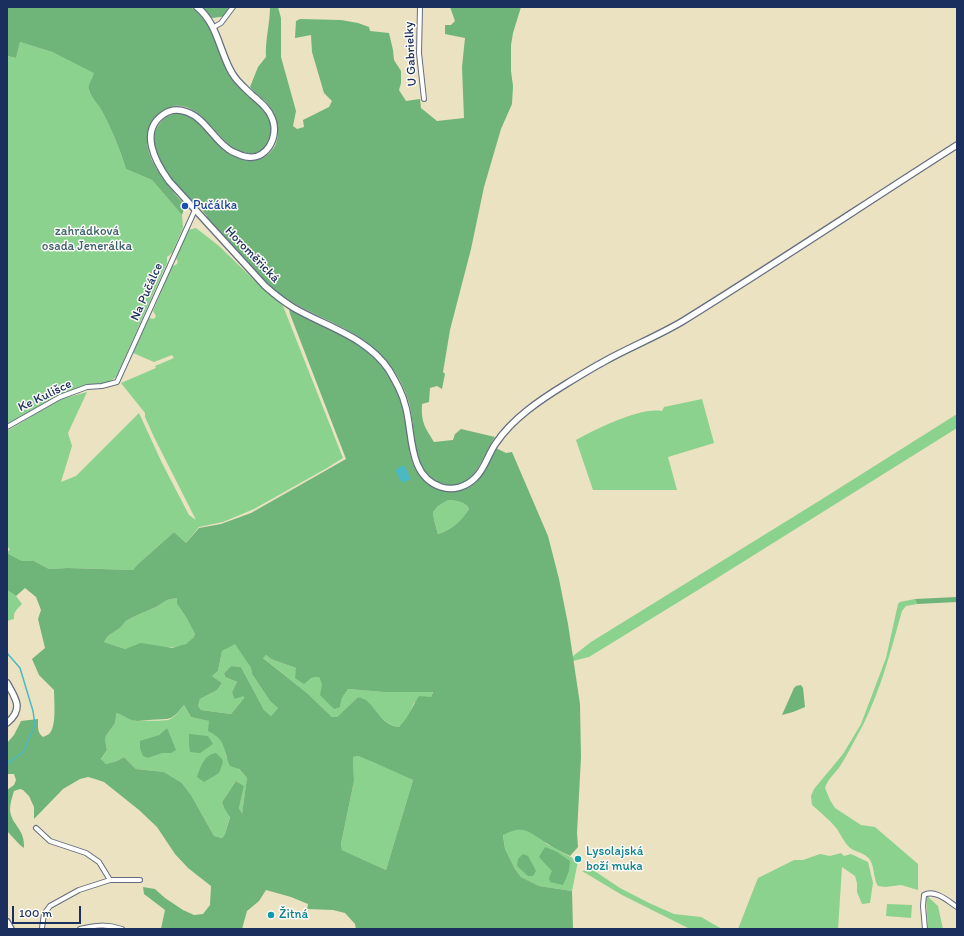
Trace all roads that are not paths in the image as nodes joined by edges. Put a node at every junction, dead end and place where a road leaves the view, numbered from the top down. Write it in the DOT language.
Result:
graph roads {
  1 [pos="197,7"];
  2 [pos="233,7"];
  3 [pos="420,7"];
  4 [pos="214,27"];
  5 [pos="424,99"];
  6 [pos="957,145"];
  7 [pos="195,210"];
  8 [pos="117,382"];
  9 [pos="7,427"];
  10 [pos="7,683"];
  11 [pos="7,723"];
  12 [pos="36,828"];
  13 [pos="110,880"];
  14 [pos="140,880"];
  15 [pos="957,907"];
  16 [pos="7,922"];
  17 [pos="11,929"];
  18 [pos="42,929"];
  19 [pos="80,929"];
  20 [pos="122,929"];
  21 [pos="925,929"];
  1 -- 4 [label="main road, Horoměřická"];
  2 -- 4 [label="street"];
  3 -- 5 [label="street, U Gabrielky"];
  4 -- 7 [label="main road, Horoměřická"];
  6 -- 7 [label="main road, Horoměřická"];
  7 -- 8 [label="street, Na Pučálce"];
  8 -- 9 [label="street, Ke Kulišce"];
  10 -- 11 [label="main road"];
  12 -- 13 [label="street"];
  13 -- 14 [label="street"];
  13 -- 18 [label="street"];
  15 -- 21 [label="street"];
  16 -- 17 [label="main road"];
  19 -- 20 [label="street"];
}
